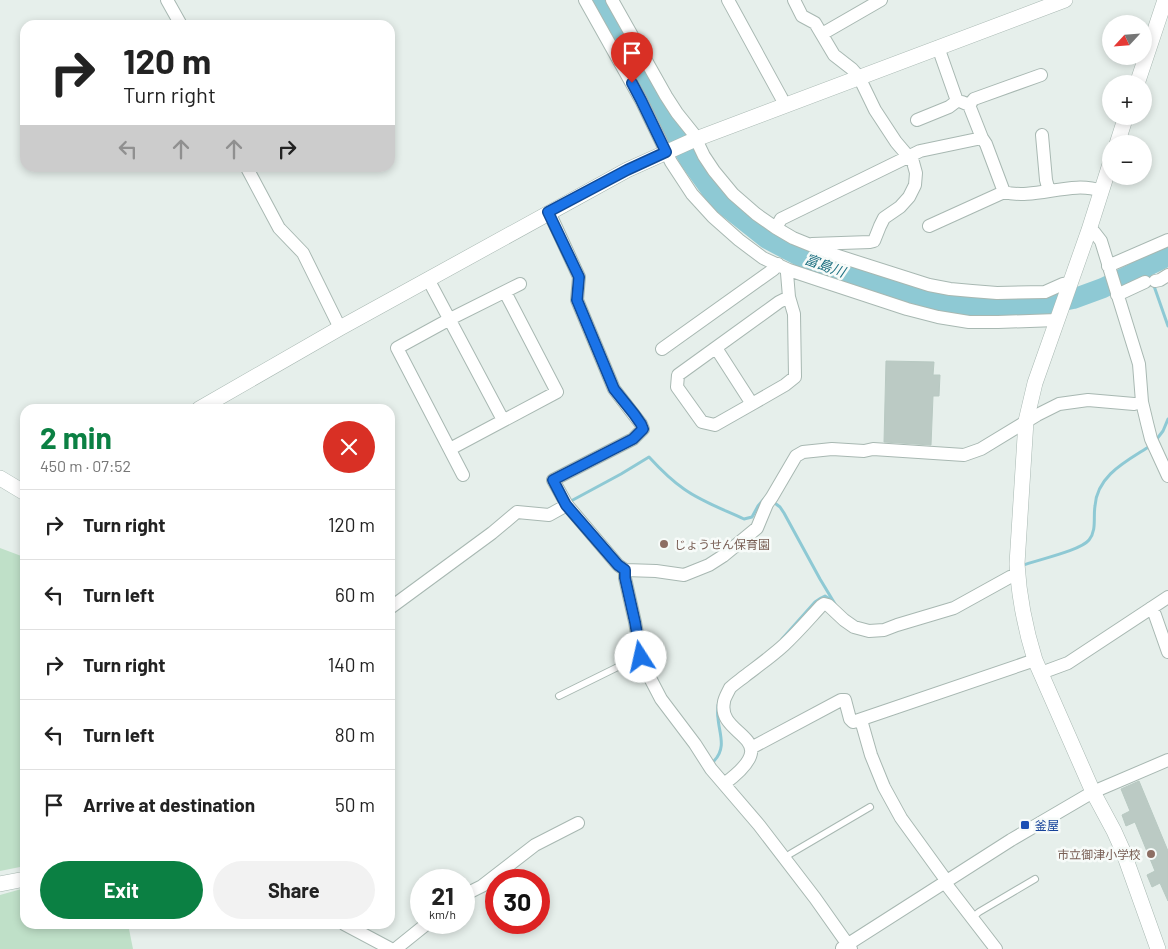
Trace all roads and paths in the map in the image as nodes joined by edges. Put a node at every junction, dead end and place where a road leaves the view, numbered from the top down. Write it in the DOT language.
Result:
graph roads {
  1 [pos="167,0"];
  2 [pos="585,0"];
  3 [pos="612,0"];
  4 [pos="728,0"];
  5 [pos="794,0"];
  6 [pos="882,0"];
  7 [pos="1065,0"];
  8 [pos="1165,0"];
  9 [pos="1041,4"];
  10 [pos="178,20"];
  11 [pos="822,34"];
  12 [pos="938,47"];
  13 [pos="1041,75"];
  14 [pos="1140,75"];
  15 [pos="859,77"];
  16 [pos="963,103"];
  17 [pos="785,106"];
  18 [pos="917,120"];
  19 [pos="1042,135"];
  20 [pos="982,138"];
  21 [pos="694,140"];
  22 [pos="668,152"];
  23 [pos="909,156"];
  24 [pos="249,172"];
  25 [pos="1103,185"];
  26 [pos="1049,191"];
  27 [pos="1101,191"];
  28 [pos="1004,192"];
  29 [pos="548,212"];
  30 [pos="929,226"];
  31 [pos="776,228"];
  32 [pos="1089,230"];
  33 [pos="1168,240"];
  34 [pos="809,246"];
  35 [pos="784,267"];
  36 [pos="1109,269"];
  37 [pos="1168,274"];
  38 [pos="428,279"];
  39 [pos="520,284"];
  40 [pos="1070,285"];
  41 [pos="505,292"];
  42 [pos="1117,293"];
  43 [pos="789,298"];
  44 [pos="1059,316"];
  45 [pos="450,319"];
  46 [pos="340,328"];
  47 [pos="716,348"];
  48 [pos="662,349"];
  49 [pos="1142,402"];
  50 [pos="208,404"];
  51 [pos="752,404"];
  52 [pos="503,420"];
  53 [pos="1026,421"];
  54 [pos="1163,448"];
  55 [pos="450,449"];
  56 [pos="464,475"];
  57 [pos="1168,476"];
  58 [pos="0,478"];
  59 [pos="20,490"];
  60 [pos="566,505"];
  61 [pos="625,570"];
  62 [pos="1018,576"];
  63 [pos="1168,597"];
  64 [pos="395,604"];
  65 [pos="1151,608"];
  66 [pos="1168,652"];
  67 [pos="641,657"];
  68 [pos="1038,667"];
  69 [pos="559,696"];
  70 [pos="861,720"];
  71 [pos="751,748"];
  72 [pos="1168,760"];
  73 [pos="724,784"];
  74 [pos="1093,792"];
  75 [pos="870,807"];
  76 [pos="578,823"];
  77 [pos="784,858"];
  78 [pos="1035,879"];
  79 [pos="20,880"];
  80 [pos="945,882"];
  81 [pos="0,884"];
  82 [pos="475,890"];
  83 [pos="972,918"];
  84 [pos="353,929"];
  85 [pos="414,934"];
  86 [pos="846,948"];
  87 [pos="391,949"];
  88 [pos="396,949"];
  89 [pos="996,949"];
  90 [pos="1158,949"];
  1 -- 10 [label="street"];
  2 -- 22 [label="street"];
  3 -- 21 [label="street"];
  4 -- 17 [label="street"];
  5 -- 11 [label="street"];
  6 -- 11 [label="street"];
  7 -- 9 [label="street"];
  8 -- 14 [label="street"];
  9 -- 12 [label="street"];
  11 -- 15 [label="street"];
  12 -- 15 [label="street"];
  12 -- 16 [label="street"];
  13 -- 16 [label="street"];
  15 -- 17 [label="street"];
  15 -- 23 [label="street"];
  16 -- 18 [label="street"];
  16 -- 20 [label="street"];
  17 -- 21 [label="street"];
  19 -- 26 [label="street"];
  20 -- 23 [label="street"];
  20 -- 28 [label="street"];
  21 -- 22 [label="street"];
  21 -- 31 [label="street"];
  22 -- 29 [label="street"];
  22 -- 35 [label="street"];
  23 -- 31 [label="street"];
  23 -- 34 [label="street"];
  24 -- 46 [label="street"];
  25 -- 27 [label="street"];
  26 -- 27 [label="street"];
  26 -- 28 [label="street"];
  27 -- 32 [label="street"];
  28 -- 30 [label="street"];
  29 -- 38 [label="street"];
  29 -- 60 [label="street"];
  31 -- 34 [label="street"];
  32 -- 36 [label="street"];
  32 -- 40 [label="street"];
  33 -- 36 [label="street"];
  34 -- 40 [label="street"];
  35 -- 43 [label="street"];
  35 -- 44 [label="street"];
  35 -- 48 [label="street"];
  36 -- 42 [label="street"];
  37 -- 42 [label="street"];
  38 -- 45 [label="street"];
  38 -- 46 [label="street"];
  39 -- 41 [label="street"];
  40 -- 44 [label="street"];
  41 -- 45 [label="street"];
  41 -- 52 [label="street"];
  42 -- 49 [label="street"];
  43 -- 47 [label="street"];
  43 -- 51 [label="street"];
  44 -- 53 [label="street"];
  45 -- 52 [label="street"];
  45 -- 55 [label="street"];
  46 -- 50 [label="street"];
  47 -- 51 [label="street"];
  47 -- 51 [label="street"];
  49 -- 53 [label="street"];
  49 -- 54 [label="street"];
  52 -- 55 [label="street"];
  53 -- 61 [label="street"];
  53 -- 62 [label="street"];
  54 -- 57 [label="street"];
  55 -- 56 [label="street"];
  58 -- 59 [label="street"];
  60 -- 61 [label="street"];
  60 -- 64 [label="street"];
  61 -- 67 [label="street"];
  62 -- 68 [label="street"];
  62 -- 71 [label="street"];
  63 -- 65 [label="street"];
  65 -- 66 [label="street"];
  65 -- 68 [label="street"];
  67 -- 69 [label="lane"];
  67 -- 73 [label="street"];
  68 -- 70 [label="street"];
  68 -- 74 [label="street"];
  70 -- 71 [label="street"];
  70 -- 80 [label="street"];
  71 -- 73 [label="street"];
  72 -- 74 [label="street"];
  73 -- 77 [label="street"];
  74 -- 80 [label="street"];
  74 -- 90 [label="street"];
  75 -- 77 [label="lane"];
  76 -- 82 [label="street"];
  77 -- 86 [label="street"];
  78 -- 83 [label="lane"];
  79 -- 81 [label="street"];
  80 -- 83 [label="street"];
  80 -- 86 [label="street"];
  83 -- 89 [label="street"];
  84 -- 87 [label="street"];
  85 -- 88 [label="street"];
}
